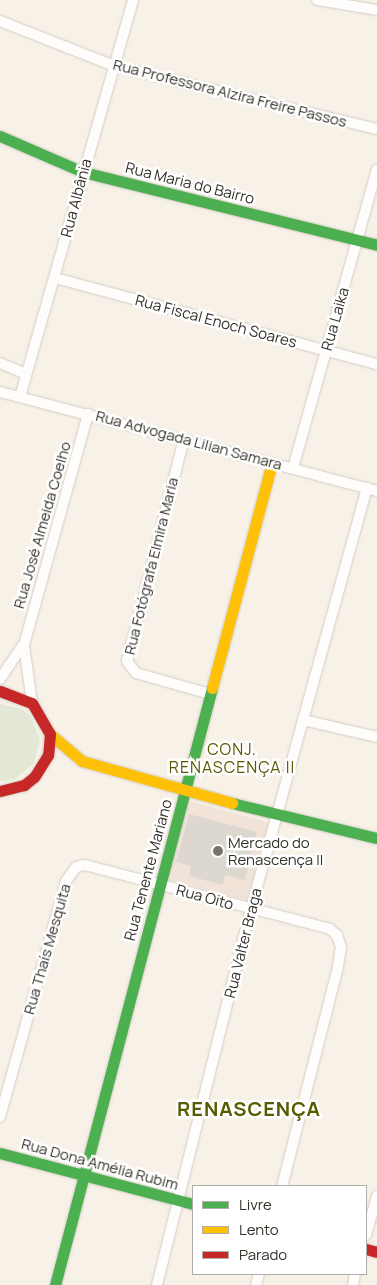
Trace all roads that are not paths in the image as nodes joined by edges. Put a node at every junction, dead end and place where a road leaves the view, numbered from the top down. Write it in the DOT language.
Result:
graph roads {
  1 [pos="133,0"];
  2 [pos="322,1"];
  3 [pos="377,10"];
  4 [pos="0,21"];
  5 [pos="114,66"];
  6 [pos="377,129"];
  7 [pos="0,136"];
  8 [pos="377,170"];
  9 [pos="82,172"];
  10 [pos="358,240"];
  11 [pos="377,245"];
  12 [pos="55,278"];
  13 [pos="326,351"];
  14 [pos="0,363"];
  15 [pos="377,364"];
  16 [pos="26,374"];
  17 [pos="0,392"];
  18 [pos="20,397"];
  19 [pos="88,414"];
  20 [pos="184,439"];
  21 [pos="272,463"];
  22 [pos="293,468"];
  23 [pos="366,488"];
  24 [pos="377,490"];
  25 [pos="24,645"];
  26 [pos="0,679"];
  27 [pos="0,692"];
  28 [pos="210,694"];
  29 [pos="32,703"];
  30 [pos="303,720"];
  31 [pos="50,734"];
  32 [pos="377,737"];
  33 [pos="24,785"];
  34 [pos="0,790"];
  35 [pos="184,790"];
  36 [pos="0,799"];
  37 [pos="277,815"];
  38 [pos="377,838"];
  39 [pos="159,885"];
  40 [pos="252,909"];
  41 [pos="0,1117"];
  42 [pos="0,1153"];
  43 [pos="82,1176"];
  44 [pos="282,1185"];
  45 [pos="377,1196"];
  46 [pos="179,1200"];
  47 [pos="192,1204"];
  48 [pos="367,1231"];
  49 [pos="55,1285"];
  50 [pos="156,1285"];
  1 -- 5 [label="street, Rua Albânia"];
  2 -- 3 [label="street"];
  4 -- 5 [label="street, Rua Professora Alzira Freire Passos"];
  5 -- 6 [label="street, Rua Professora Alzira Freire Passos"];
  5 -- 9 [label="street, Rua Albânia"];
  7 -- 9 [label="street, Rua Maria do Bairro"];
  8 -- 10 [label="street, Rua Laika"];
  9 -- 10 [label="street, Rua Maria do Bairro"];
  9 -- 12 [label="street, Rua Albânia"];
  10 -- 11 [label="street, Rua Maria do Bairro"];
  10 -- 13 [label="street, Rua Laika"];
  12 -- 13 [label="street, Rua Fiscal Enoch Soares"];
  12 -- 16 [label="street, Rua Albânia"];
  13 -- 15 [label="street, Rua Fiscal Enoch Soares"];
  13 -- 22 [label="street, Rua Laika"];
  14 -- 16 [label="street"];
  16 -- 18 [label="street, Rua Albânia"];
  17 -- 18 [label="street, Rua Advogada Lilian Samara"];
  18 -- 19 [label="street, Rua Advogada Lilian Samara"];
  19 -- 20 [label="street, Rua Advogada Lilian Samara"];
  19 -- 25 [label="street, Rua José Almeida Coelho"];
  20 -- 21 [label="street, Rua Advogada Lilian Samara"];
  20 -- 28 [label="street, Rua Fotógrafa Elmira Maria"];
  21 -- 22 [label="street, Rua Advogada Lilian Samara"];
  21 -- 28 [label="street, Rua Tenente Mariano"];
  22 -- 23 [label="street, Rua Advogada Lilian Samara"];
  23 -- 24 [label="street, Rua Advogada Lilian Samara"];
  23 -- 30 [label="street, Rua Valter Braga"];
  25 -- 26 [label="street"];
  25 -- 29 [label="street"];
  27 -- 29 [label="street"];
  28 -- 35 [label="street, Rua Tenente Mariano"];
  29 -- 31 [label="street"];
  30 -- 32 [label="street"];
  30 -- 37 [label="street, Rua Valter Braga"];
  31 -- 33 [label="street"];
  31 -- 35 [label="street"];
  33 -- 34 [label="street"];
  33 -- 36 [label="street"];
  35 -- 37 [label="street"];
  35 -- 39 [label="street, Rua Tenente Mariano"];
  37 -- 38 [label="street"];
  37 -- 40 [label="street, Rua Valter Braga"];
  39 -- 40 [label="street, Rua Oito"];
  39 -- 41 [label="street, Rua Thaís Mesquita"];
  39 -- 43 [label="street, Rua Tenente Mariano"];
  40 -- 44 [label="street, Rua Oito"];
  40 -- 46 [label="street, Rua Valter Braga"];
  42 -- 43 [label="street, Rua Dona Amélia Rubim"];
  43 -- 46 [label="street, Rua Dona Amélia Rubim"];
  43 -- 49 [label="street, Rua Tenente Mariano"];
  45 -- 48 [label="street"];
  46 -- 47 [label="street, Rua Dona Amélia Rubim"];
  46 -- 50 [label="street, Rua Valter Braga"];
}
